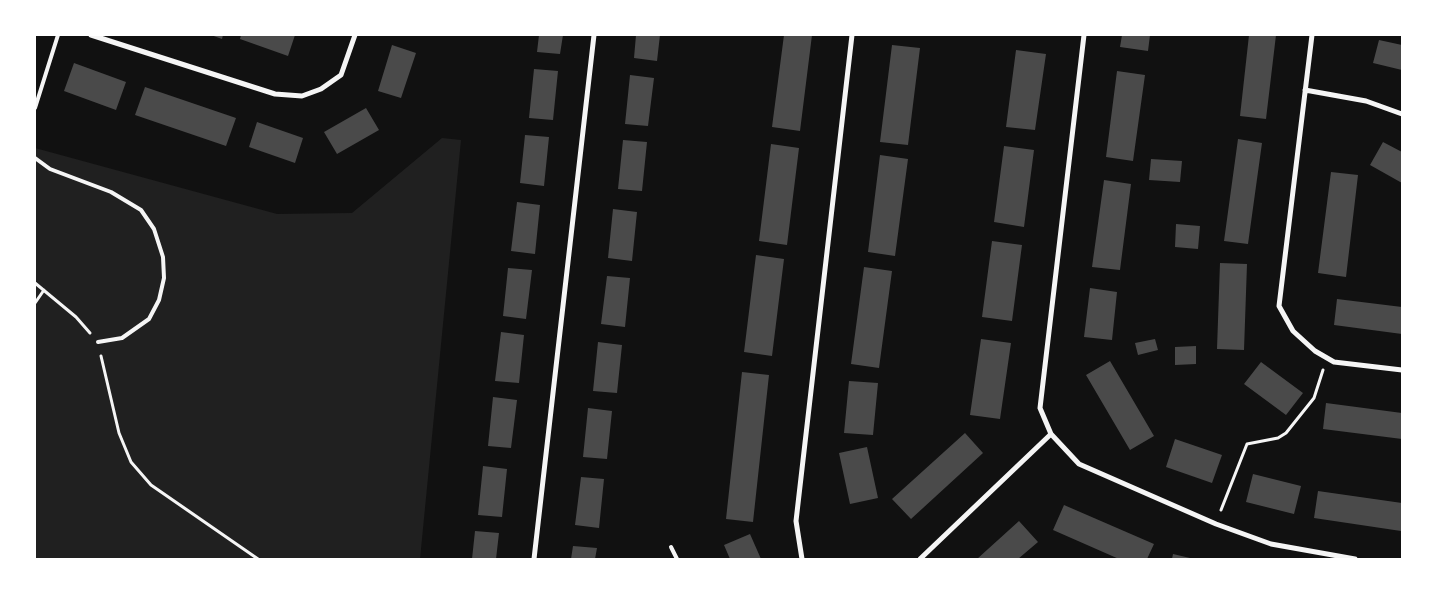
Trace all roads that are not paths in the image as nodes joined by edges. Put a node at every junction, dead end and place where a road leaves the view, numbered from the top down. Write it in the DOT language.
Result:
graph roads {
  1 [pos="58,35"];
  2 [pos="91,35"];
  3 [pos="355,35"];
  4 [pos="594,35"];
  5 [pos="852,35"];
  6 [pos="1084,35"];
  7 [pos="1312,35"];
  8 [pos="1305,90"];
  9 [pos="35,108"];
  10 [pos="1402,114"];
  11 [pos="35,158"];
  12 [pos="98,342"];
  13 [pos="1402,370"];
  14 [pos="1051,434"];
  15 [pos="672,547"];
  16 [pos="802,558"];
  17 [pos="534,559"];
  18 [pos="677,559"];
  19 [pos="920,559"];
  20 [pos="1355,559"];
  1 -- 9 [label="lane"];
  2 -- 3 [label="street"];
  4 -- 17 [label="street"];
  5 -- 16 [label="street"];
  6 -- 14 [label="street"];
  7 -- 8 [label="street"];
  8 -- 10 [label="street"];
  8 -- 13 [label="street"];
  11 -- 12 [label="lane"];
  14 -- 19 [label="street"];
  14 -- 20 [label="street"];
  15 -- 18 [label="lane"];
}
